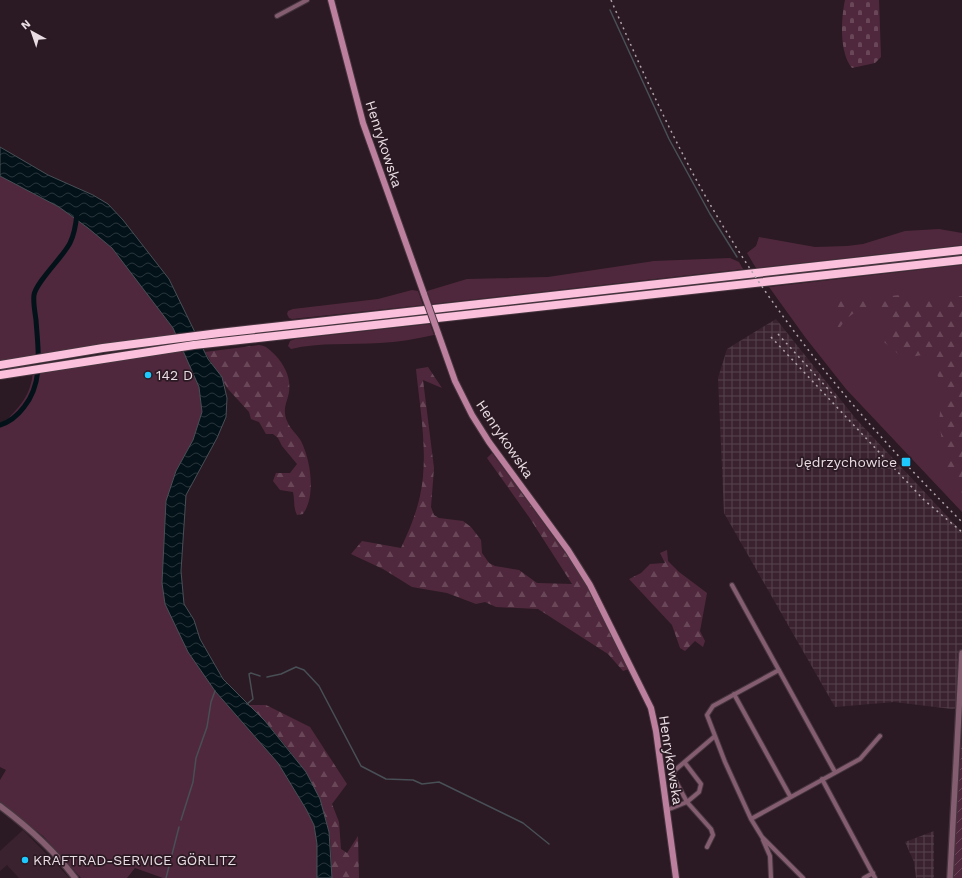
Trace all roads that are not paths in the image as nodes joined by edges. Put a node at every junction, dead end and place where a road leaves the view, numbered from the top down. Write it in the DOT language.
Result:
graph roads {
  1 [pos="307,0"];
  2 [pos="331,0"];
  3 [pos="277,16"];
  4 [pos="962,250"];
  5 [pos="962,260"];
  6 [pos="0,365"];
  7 [pos="0,375"];
  8 [pos="732,585"];
  9 [pos="962,653"];
  10 [pos="778,670"];
  11 [pos="734,694"];
  12 [pos="715,736"];
  13 [pos="880,736"];
  14 [pos="685,763"];
  15 [pos="835,772"];
  16 [pos="822,779"];
  17 [pos="790,796"];
  18 [pos="687,802"];
  19 [pos="0,806"];
  20 [pos="667,810"];
  21 [pos="751,819"];
  22 [pos="762,837"];
  23 [pos="707,847"];
  24 [pos="873,873"];
  25 [pos="75,878"];
  26 [pos="676,878"];
  27 [pos="772,878"];
  28 [pos="803,878"];
  29 [pos="864,878"];
  30 [pos="875,878"];
  31 [pos="950,878"];
  1 -- 3 [label="street"];
  2 -- 20 [label="main road, Henrykowska, bridge"];
  4 -- 6 [label="highway"];
  5 -- 7 [label="highway"];
  8 -- 10 [label="street"];
  9 -- 31 [label="street"];
  10 -- 11 [label="street"];
  10 -- 15 [label="street"];
  11 -- 12 [label="street"];
  11 -- 17 [label="street"];
  12 -- 14 [label="street"];
  12 -- 21 [label="street"];
  13 -- 15 [label="street"];
  14 -- 18 [label="street"];
  14 -- 18 [label="street"];
  15 -- 16 [label="street"];
  16 -- 17 [label="street"];
  16 -- 24 [label="street"];
  17 -- 21 [label="street"];
  18 -- 20 [label="street"];
  18 -- 23 [label="street"];
  19 -- 25 [label="street"];
  20 -- 26 [label="main road, Henrykowska"];
  21 -- 22 [label="street"];
  22 -- 27 [label="street"];
  22 -- 28 [label="street"];
  24 -- 29 [label="street"];
  24 -- 30 [label="street"];
}
